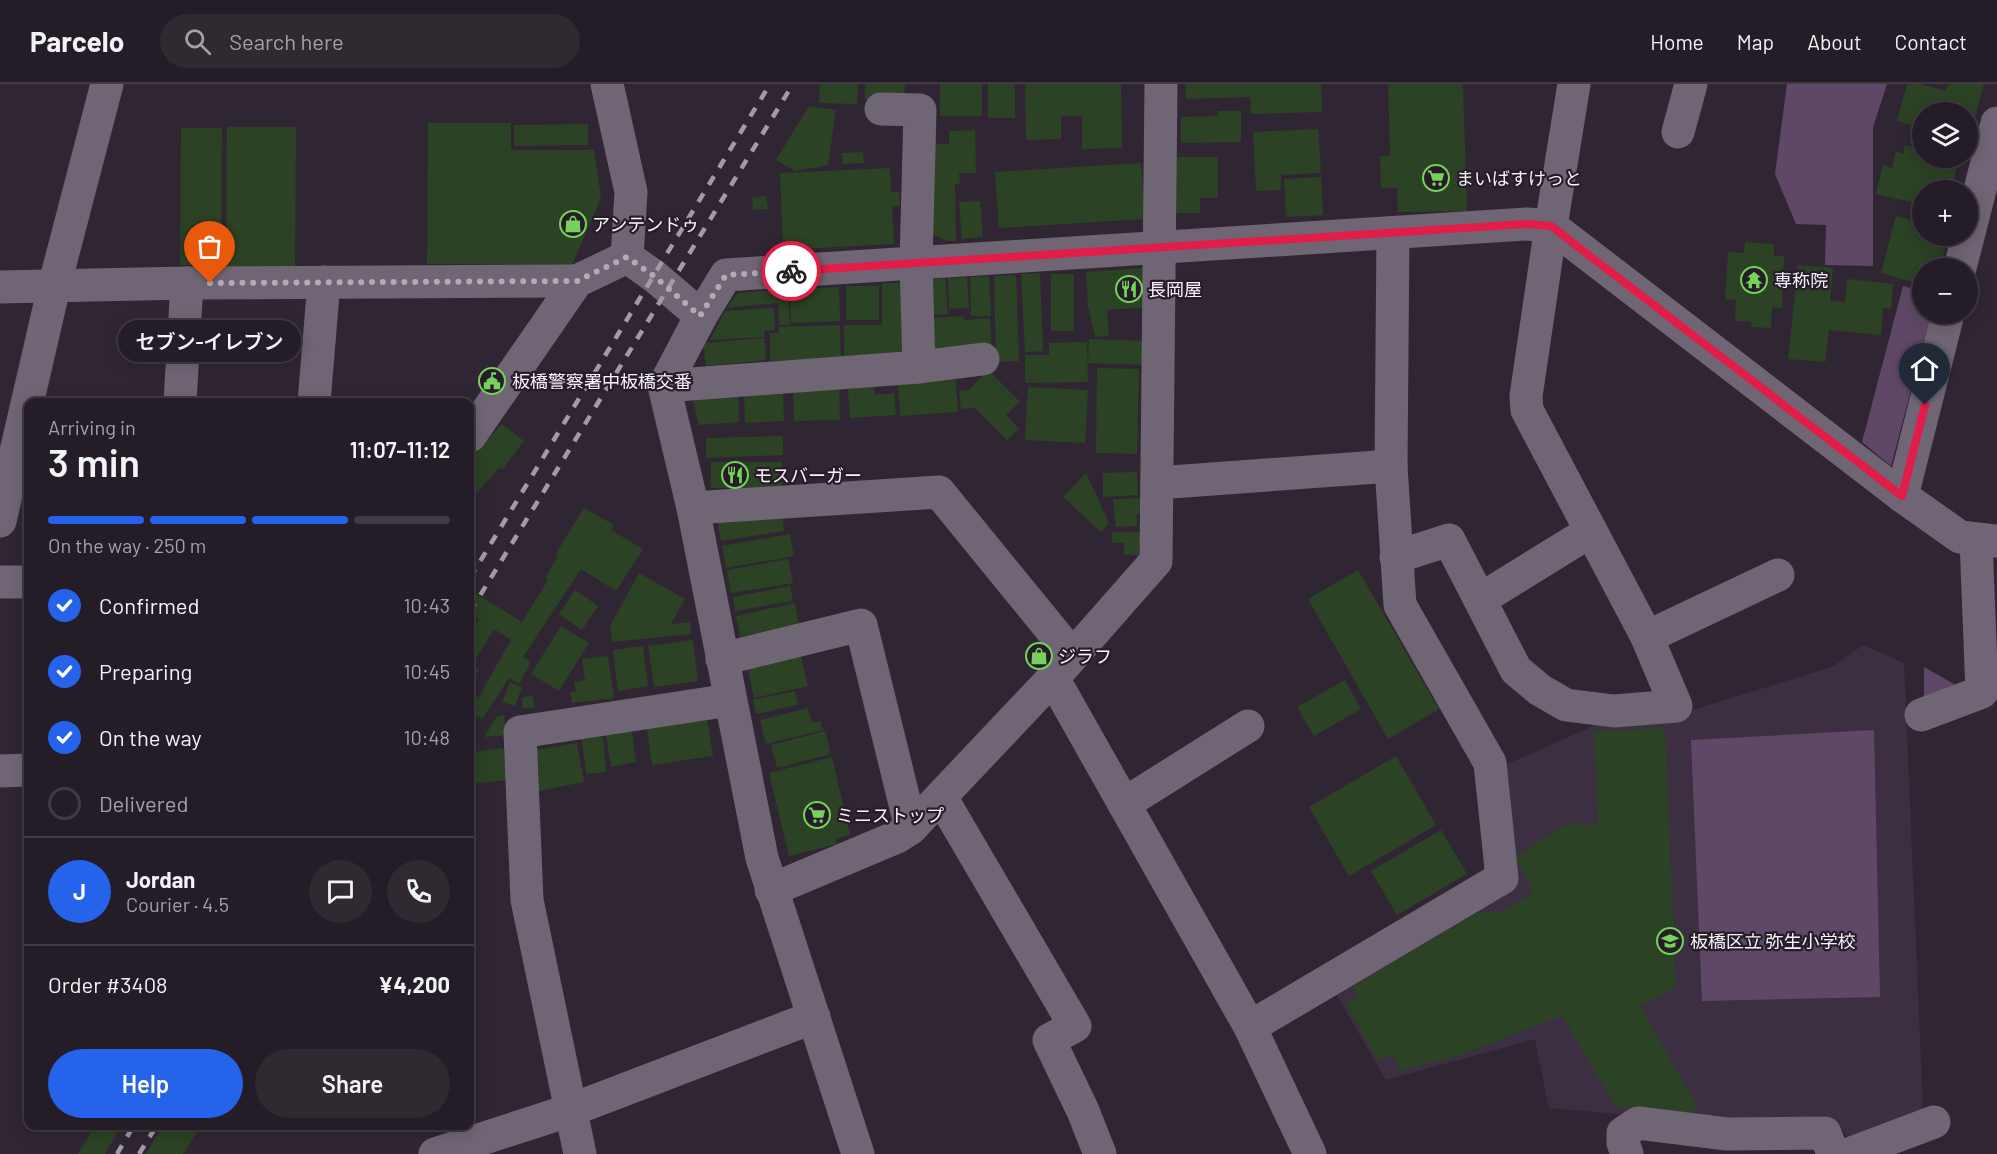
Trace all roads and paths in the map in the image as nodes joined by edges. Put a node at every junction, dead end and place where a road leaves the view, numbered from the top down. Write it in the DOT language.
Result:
graph roads {
  1 [pos="107,84"];
  2 [pos="607,84"];
  3 [pos="1161,84"];
  4 [pos="1574,84"];
  5 [pos="1691,84"];
  6 [pos="881,109"];
  7 [pos="1997,123"];
  8 [pos="1678,132"];
  9 [pos="1551,226"];
  10 [pos="1393,233"];
  11 [pos="1160,248"];
  12 [pos="627,257"];
  13 [pos="1963,258"];
  14 [pos="916,263"];
  15 [pos="577,281"];
  16 [pos="324,282"];
  17 [pos="187,283"];
  18 [pos="0,286"];
  19 [pos="54,286"];
  20 [pos="700,316"];
  21 [pos="1945,324"];
  22 [pos="983,359"];
  23 [pos="919,367"];
  24 [pos="664,386"];
  25 [pos="32,398"];
  26 [pos="180,398"];
  27 [pos="314,398"];
  28 [pos="474,430"];
  29 [pos="23,447"];
  30 [pos="1391,466"];
  31 [pos="1157,483"];
  32 [pos="1902,496"];
  33 [pos="693,508"];
  34 [pos="0,520"];
  35 [pos="1591,531"];
  36 [pos="1987,541"];
  37 [pos="1396,557"];
  38 [pos="1778,575"];
  39 [pos="0,582"];
  40 [pos="24,582"];
  41 [pos="1481,598"];
  42 [pos="1647,637"];
  43 [pos="722,659"];
  44 [pos="1063,667"];
  45 [pos="730,700"];
  46 [pos="1921,715"];
  47 [pos="1248,726"];
  48 [pos="24,770"];
  49 [pos="0,771"];
  50 [pos="941,797"];
  51 [pos="1124,804"];
  52 [pos="911,828"];
  53 [pos="771,890"];
  54 [pos="813,1017"];
  55 [pos="1250,1027"];
  56 [pos="571,1110"];
  57 [pos="1934,1122"];
  58 [pos="435,1154"];
  59 [pos="580,1154"];
  60 [pos="858,1154"];
  61 [pos="1100,1154"];
  62 [pos="1310,1154"];
  63 [pos="1627,1154"];
  64 [pos="1833,1154"];
  65 [pos="1849,1154"];
  1 -- 19 [label="street"];
  2 -- 12 [label="street"];
  3 -- 11 [label="street"];
  4 -- 9 [label="street"];
  5 -- 8 [label="street"];
  6 -- 14 [label="street"];
  7 -- 13 [label="street"];
  9 -- 10 [label="street"];
  9 -- 32 [label="street"];
  9 -- 35 [label="street"];
  10 -- 11 [label="street"];
  10 -- 30 [label="street"];
  11 -- 14 [label="street"];
  11 -- 31 [label="street"];
  12 -- 15 [label="street"];
  12 -- 20 [label="street"];
  14 -- 20 [label="street"];
  14 -- 23 [label="street"];
  15 -- 16 [label="street"];
  15 -- 28 [label="street"];
  16 -- 17 [label="street"];
  16 -- 27 [label="street"];
  17 -- 19 [label="street"];
  17 -- 26 [label="street"];
  18 -- 19 [label="street"];
  19 -- 25 [label="street"];
  20 -- 24 [label="street"];
  21 -- 32 [label="street"];
  22 -- 23 [label="street"];
  23 -- 24 [label="street"];
  24 -- 33 [label="street"];
  29 -- 34 [label="street"];
  30 -- 31 [label="street"];
  30 -- 37 [label="street"];
  31 -- 44 [label="street"];
  32 -- 36 [label="street"];
  33 -- 43 [label="street"];
  33 -- 44 [label="street"];
  35 -- 41 [label="street"];
  35 -- 42 [label="street"];
  36 -- 46 [label="street"];
  37 -- 41 [label="street"];
  37 -- 55 [label="street"];
  38 -- 42 [label="street"];
  39 -- 40 [label="street"];
  41 -- 42 [label="street"];
  43 -- 45 [label="street"];
  43 -- 52 [label="street"];
  44 -- 50 [label="street"];
  44 -- 51 [label="street"];
  45 -- 53 [label="street"];
  45 -- 56 [label="street"];
  47 -- 51 [label="street"];
  48 -- 49 [label="street"];
  50 -- 52 [label="street"];
  50 -- 61 [label="street"];
  51 -- 55 [label="street"];
  52 -- 53 [label="street"];
  53 -- 54 [label="street"];
  54 -- 56 [label="street"];
  54 -- 60 [label="street"];
  55 -- 62 [label="street"];
  56 -- 58 [label="street"];
  56 -- 59 [label="street"];
  57 -- 65 [label="street"];
  63 -- 64 [label="street"];
}
